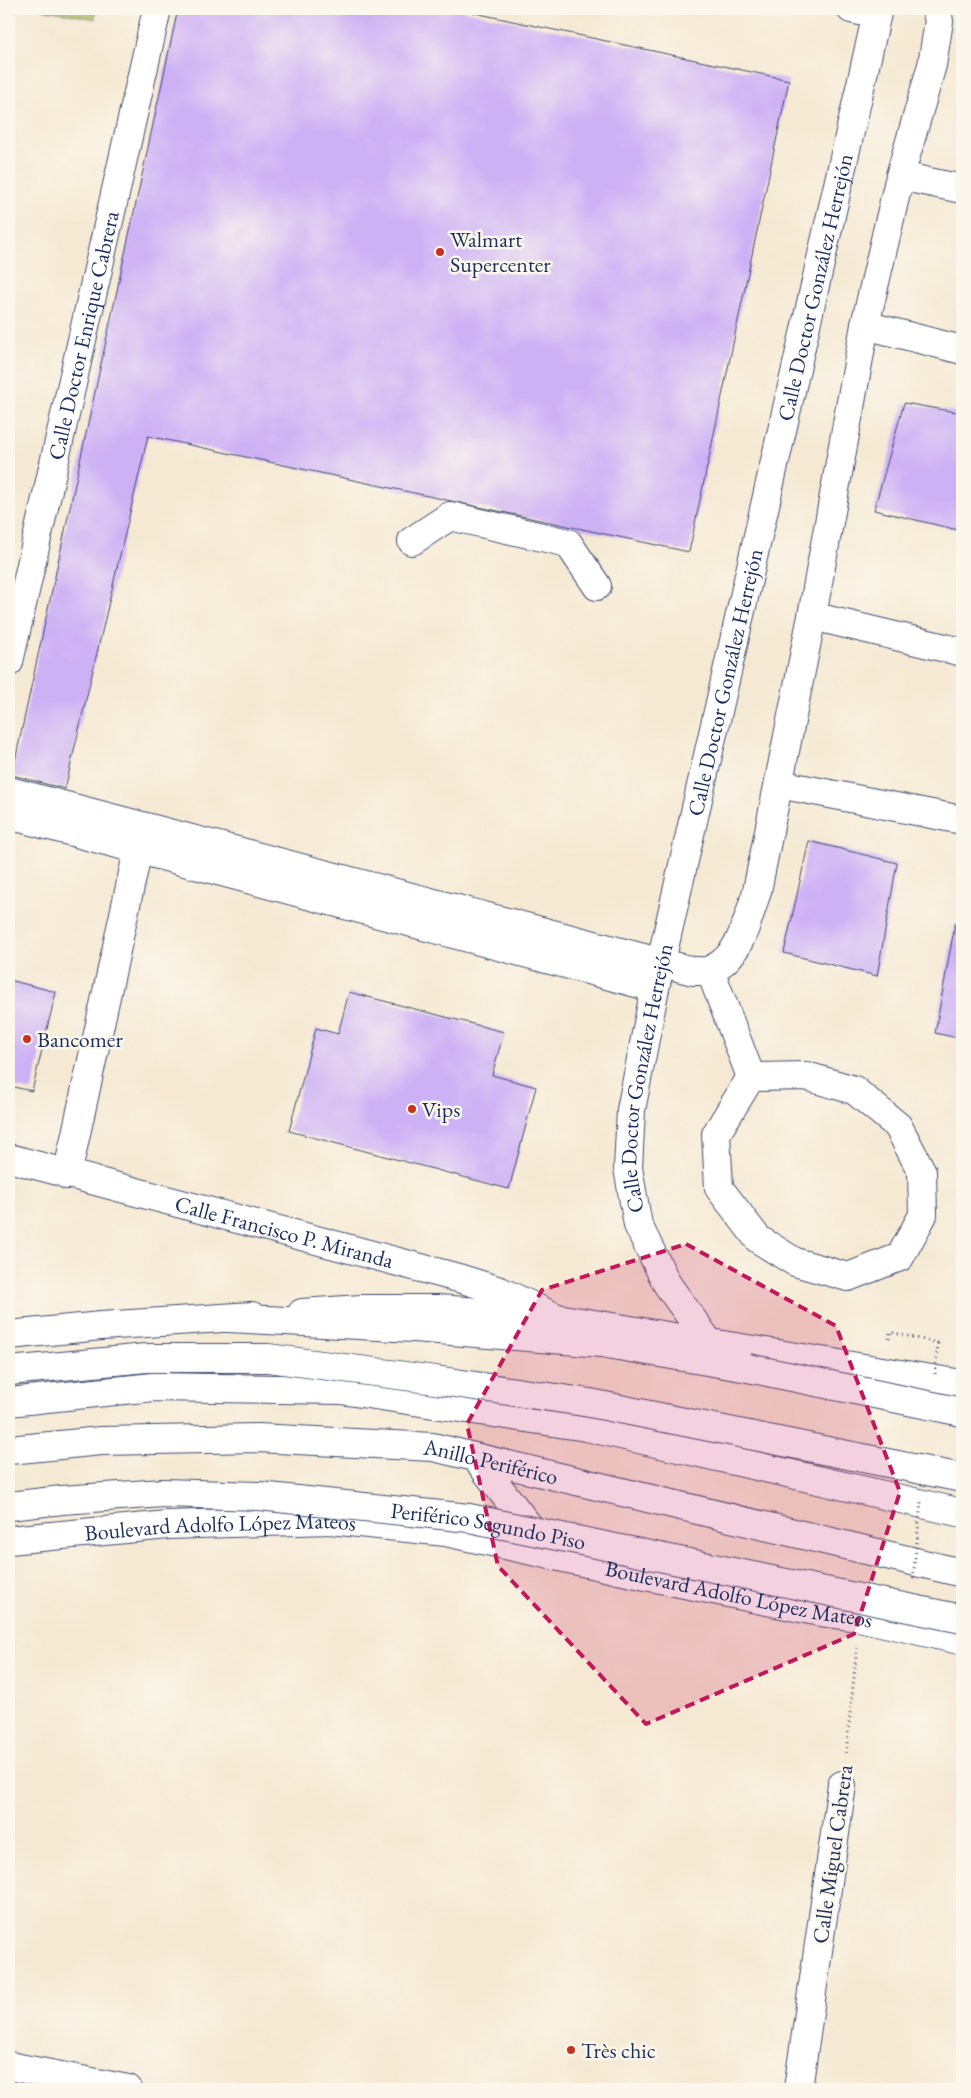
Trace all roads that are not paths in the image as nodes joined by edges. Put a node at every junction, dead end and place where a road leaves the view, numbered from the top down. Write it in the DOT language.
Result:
graph roads {
  1 [pos="157,9"];
  2 [pos="936,9"];
  3 [pos="868,11"];
  4 [pos="900,176"];
  5 [pos="962,189"];
  6 [pos="865,325"];
  7 [pos="962,350"];
  8 [pos="412,541"];
  9 [pos="597,586"];
  10 [pos="812,616"];
  11 [pos="962,652"];
  12 [pos="9,662"];
  13 [pos="779,784"];
  14 [pos="9,792"];
  15 [pos="9,815"];
  16 [pos="962,820"];
  17 [pos="138,850"];
  18 [pos="710,970"];
  19 [pos="658,975"];
  20 [pos="751,1076"];
  21 [pos="9,1158"];
  22 [pos="67,1175"];
  23 [pos="228,1318"];
  24 [pos="557,1318"];
  25 [pos="9,1335"];
  26 [pos="708,1341"];
  27 [pos="9,1371"];
  28 [pos="962,1384"];
  29 [pos="9,1402"];
  30 [pos="962,1412"];
  31 [pos="9,1450"];
  32 [pos="476,1458"];
  33 [pos="962,1478"];
  34 [pos="9,1506"];
  35 [pos="962,1513"];
  36 [pos="9,1540"];
  37 [pos="551,1555"];
  38 [pos="962,1573"];
  39 [pos="962,1619"];
  40 [pos="962,1626"];
  41 [pos="950,1638"];
  42 [pos="842,1785"];
  43 [pos="9,2066"];
  44 [pos="128,2089"];
  45 [pos="798,2089"];
  1 -- 12 [label="main road, Calle Doctor Enrique Cabrera"];
  2 -- 4 [label="main road"];
  3 -- 19 [label="main road, Calle Doctor González Herrejón"];
  4 -- 5 [label="main road"];
  4 -- 6 [label="main road"];
  6 -- 7 [label="main road"];
  6 -- 10 [label="main road"];
  8 -- 9 [label="main road"];
  10 -- 11 [label="main road"];
  10 -- 13 [label="main road"];
  13 -- 16 [label="main road"];
  13 -- 18 [label="main road"];
  14 -- 19 [label="main road"];
  15 -- 17 [label="main road"];
  17 -- 19 [label="main road"];
  17 -- 22 [label="main road"];
  18 -- 19 [label="main road"];
  18 -- 20 [label="main road"];
  19 -- 26 [label="main road, Calle Doctor González Herrejón"];
  20 -- 20 [label="main road"];
  21 -- 22 [label="main road, Calle Francisco P. Miranda"];
  22 -- 24 [label="main road, Calle Francisco P. Miranda"];
  23 -- 24 [label="main road"];
  23 -- 25 [label="main road"];
  23 -- 30 [label="main road, bridge"];
  24 -- 26 [label="main road"];
  26 -- 28 [label="main road"];
  27 -- 33 [label="main road, bridge"];
  29 -- 35 [label="main road, Anillo Periférico"];
  31 -- 32 [label="main road, Anillo Periférico"];
  32 -- 37 [label="main road"];
  32 -- 38 [label="main road, Anillo Periférico"];
  34 -- 39 [label="main road, Periférico Segundo Piso, bridge"];
  36 -- 37 [label="main road, Boulevard Adolfo López Mateos"];
  37 -- 41 [label="main road, Boulevard Adolfo López Mateos"];
  40 -- 41 [label="main road"];
  42 -- 45 [label="main road, Calle Miguel Cabrera"];
  43 -- 44 [label="main road"];
}
